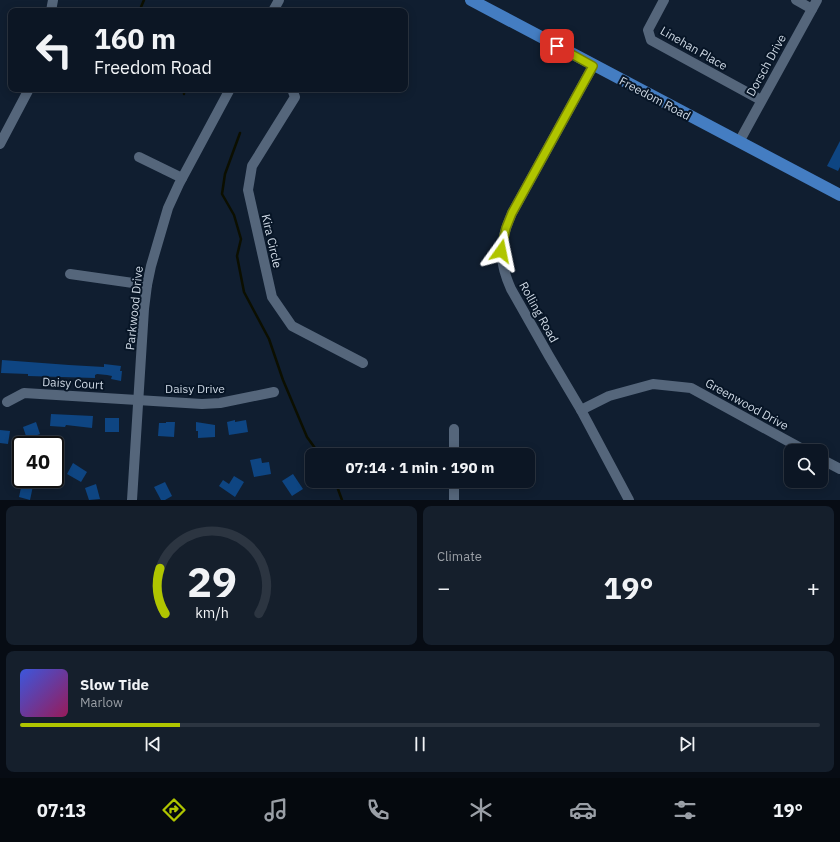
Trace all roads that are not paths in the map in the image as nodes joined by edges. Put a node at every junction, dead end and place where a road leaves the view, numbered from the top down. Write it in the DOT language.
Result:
graph roads {
  1 [pos="471,0"];
  2 [pos="664,0"];
  3 [pos="796,0"];
  4 [pos="814,4"];
  5 [pos="593,66"];
  6 [pos="27,92"];
  7 [pos="228,92"];
  8 [pos="293,92"];
  9 [pos="761,100"];
  10 [pos="739,142"];
  11 [pos="0,144"];
  12 [pos="139,157"];
  13 [pos="182,178"];
  14 [pos="840,195"];
  15 [pos="70,274"];
  16 [pos="147,285"];
  17 [pos="363,363"];
  18 [pos="274,392"];
  19 [pos="139,399"];
  20 [pos="7,402"];
  21 [pos="581,410"];
  22 [pos="454,429"];
  23 [pos="793,444"];
  24 [pos="454,448"];
  25 [pos="828,463"];
  26 [pos="840,469"];
  27 [pos="454,488"];
  28 [pos="132,500"];
  29 [pos="454,500"];
  30 [pos="629,500"];
  1 -- 5 [label="main road, Freedom Road"];
  2 -- 9 [label="street, Linehan Place"];
  3 -- 4 [label="street"];
  4 -- 9 [label="street, Dorsch Drive"];
  5 -- 10 [label="main road, Freedom Road"];
  5 -- 21 [label="street, Rolling Road"];
  6 -- 11 [label="street"];
  7 -- 13 [label="street, Parkwood Drive"];
  8 -- 17 [label="street, Kira Circle"];
  9 -- 10 [label="street, Dorsch Drive"];
  10 -- 14 [label="main road, Freedom Road"];
  12 -- 13 [label="street"];
  13 -- 16 [label="street, Parkwood Drive"];
  15 -- 16 [label="street"];
  16 -- 19 [label="street, Parkwood Drive"];
  18 -- 19 [label="street, Daisy Drive"];
  19 -- 20 [label="street, Daisy Court"];
  19 -- 28 [label="street, Parkwood Drive"];
  21 -- 23 [label="street, Greenwood Drive"];
  21 -- 30 [label="street, Rolling Road"];
  22 -- 24 [label="street"];
  25 -- 26 [label="street"];
  27 -- 29 [label="street"];
}
